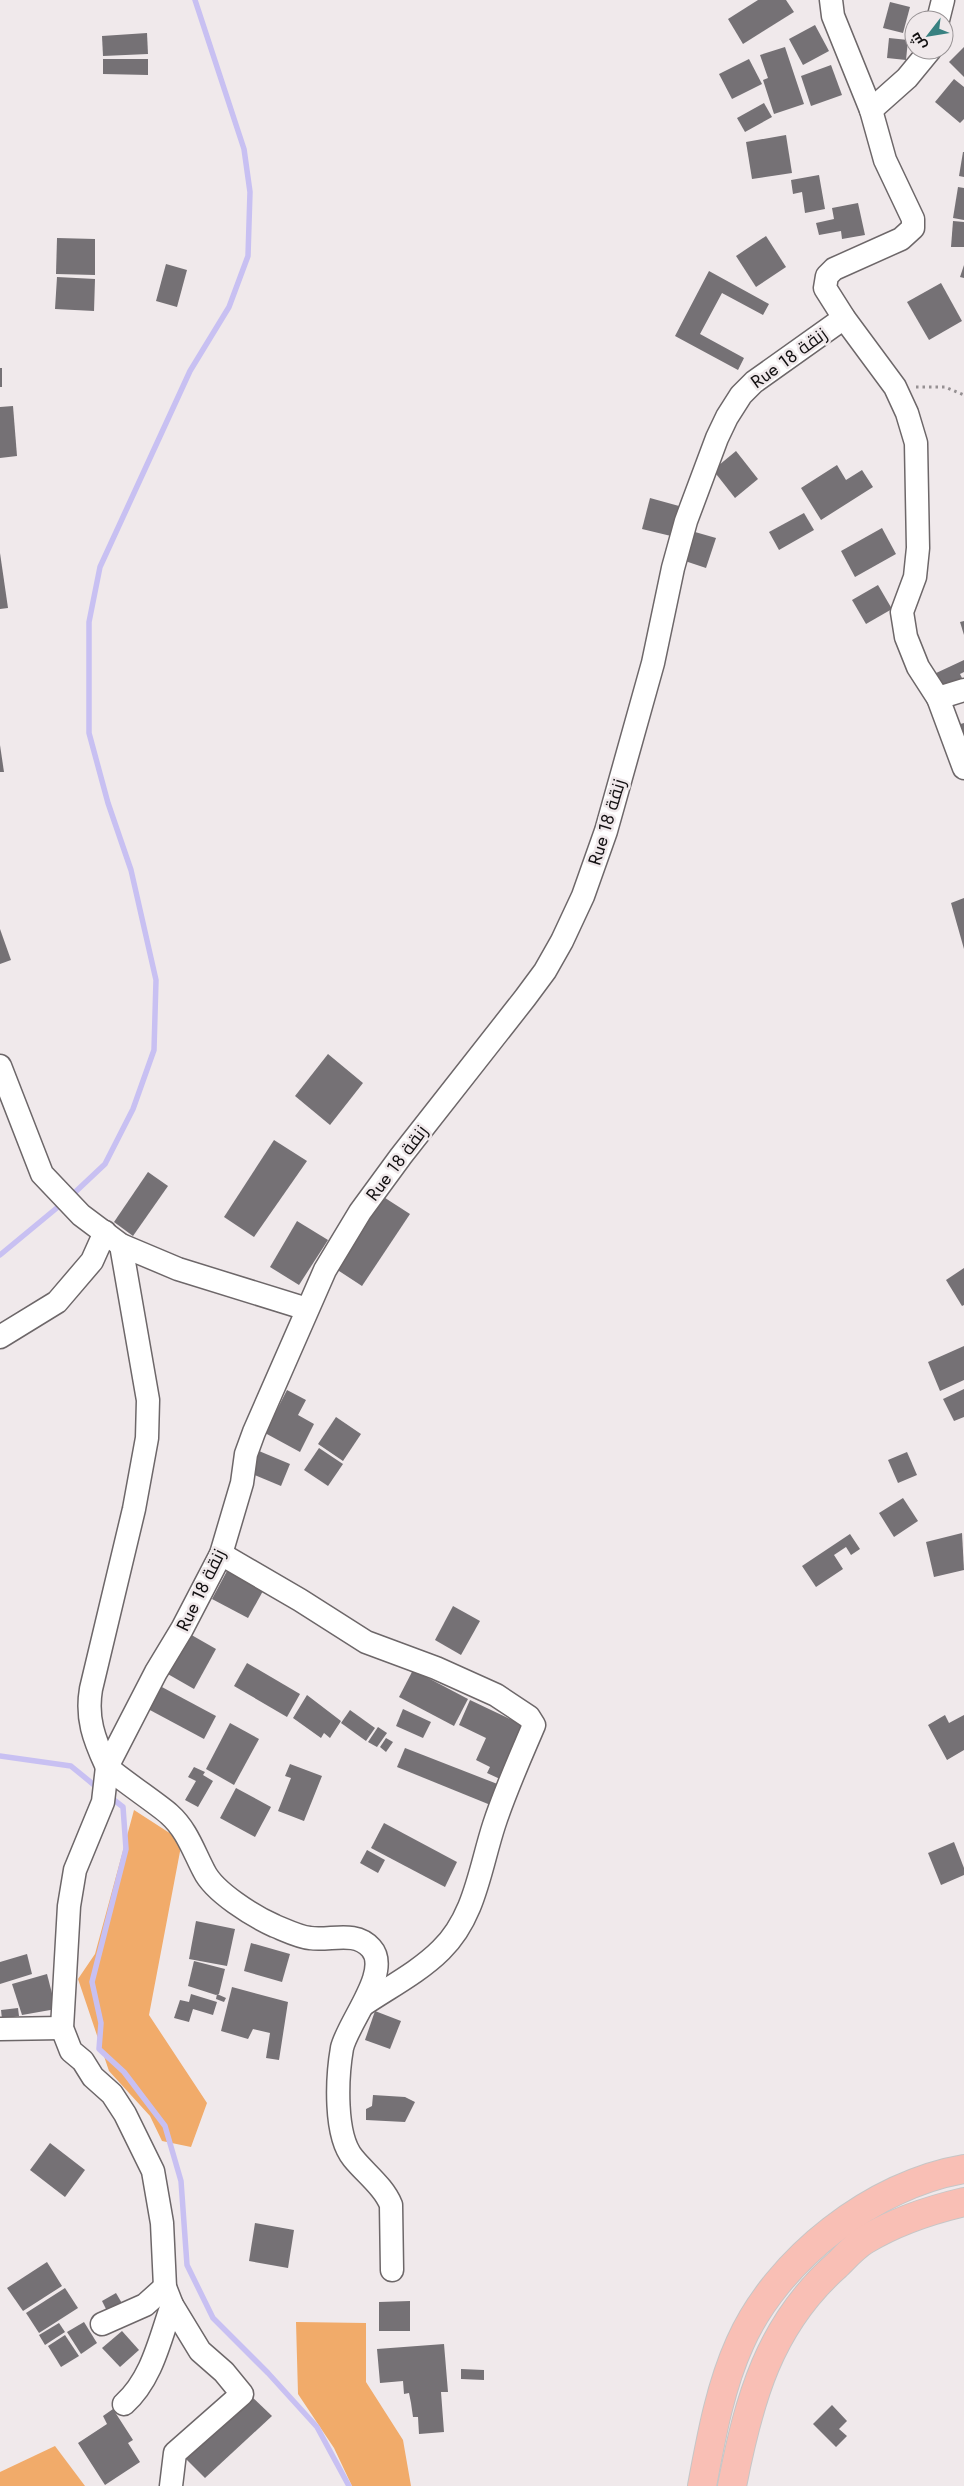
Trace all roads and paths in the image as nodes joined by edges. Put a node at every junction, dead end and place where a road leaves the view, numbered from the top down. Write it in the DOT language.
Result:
graph roads {
  1 [pos="830,0"];
  2 [pos="922,60"];
  3 [pos="871,110"];
  4 [pos="844,318"];
  5 [pos="895,387"];
  6 [pos="964,395"];
  7 [pos="964,690"];
  8 [pos="938,698"];
  9 [pos="964,768"];
  10 [pos="0,1066"];
  11 [pos="113,1238"];
  12 [pos="307,1309"];
  13 [pos="0,1337"];
  14 [pos="221,1554"];
  15 [pos="106,1773"];
  16 [pos="360,2007"];
  17 [pos="62,2028"];
  18 [pos="0,2029"];
  19 [pos="964,2169"];
  20 [pos="964,2202"];
  21 [pos="392,2270"];
  22 [pos="168,2296"];
  23 [pos="102,2324"];
  24 [pos="124,2404"];
  25 [pos="171,2486"];
  26 [pos="702,2486"];
  27 [pos="732,2486"];
  1 -- 3 [label="street, Rue 18 زنقة"];
  2 -- 3 [label="street"];
  3 -- 4 [label="street, Rue 18 زنقة"];
  4 -- 5 [label="street, Rue 18 زنقة"];
  4 -- 12 [label="street, Rue 18 زنقة"];
  5 -- 6 [label="path"];
  5 -- 8 [label="street, Rue 18 زنقة"];
  7 -- 8 [label="street"];
  8 -- 9 [label="street, Rue 18 زنقة"];
  10 -- 11 [label="street"];
  11 -- 12 [label="street"];
  11 -- 13 [label="street"];
  11 -- 15 [label="street"];
  12 -- 14 [label="street, Rue 18 زنقة"];
  14 -- 15 [label="street, Rue 18 زنقة"];
  14 -- 16 [label="street"];
  15 -- 16 [label="street"];
  15 -- 17 [label="street"];
  16 -- 21 [label="street"];
  17 -- 18 [label="street"];
  17 -- 22 [label="street"];
  19 -- 26 [label="highway"];
  20 -- 27 [label="highway"];
  22 -- 23 [label="street"];
  22 -- 24 [label="street"];
  22 -- 25 [label="street"];
}
